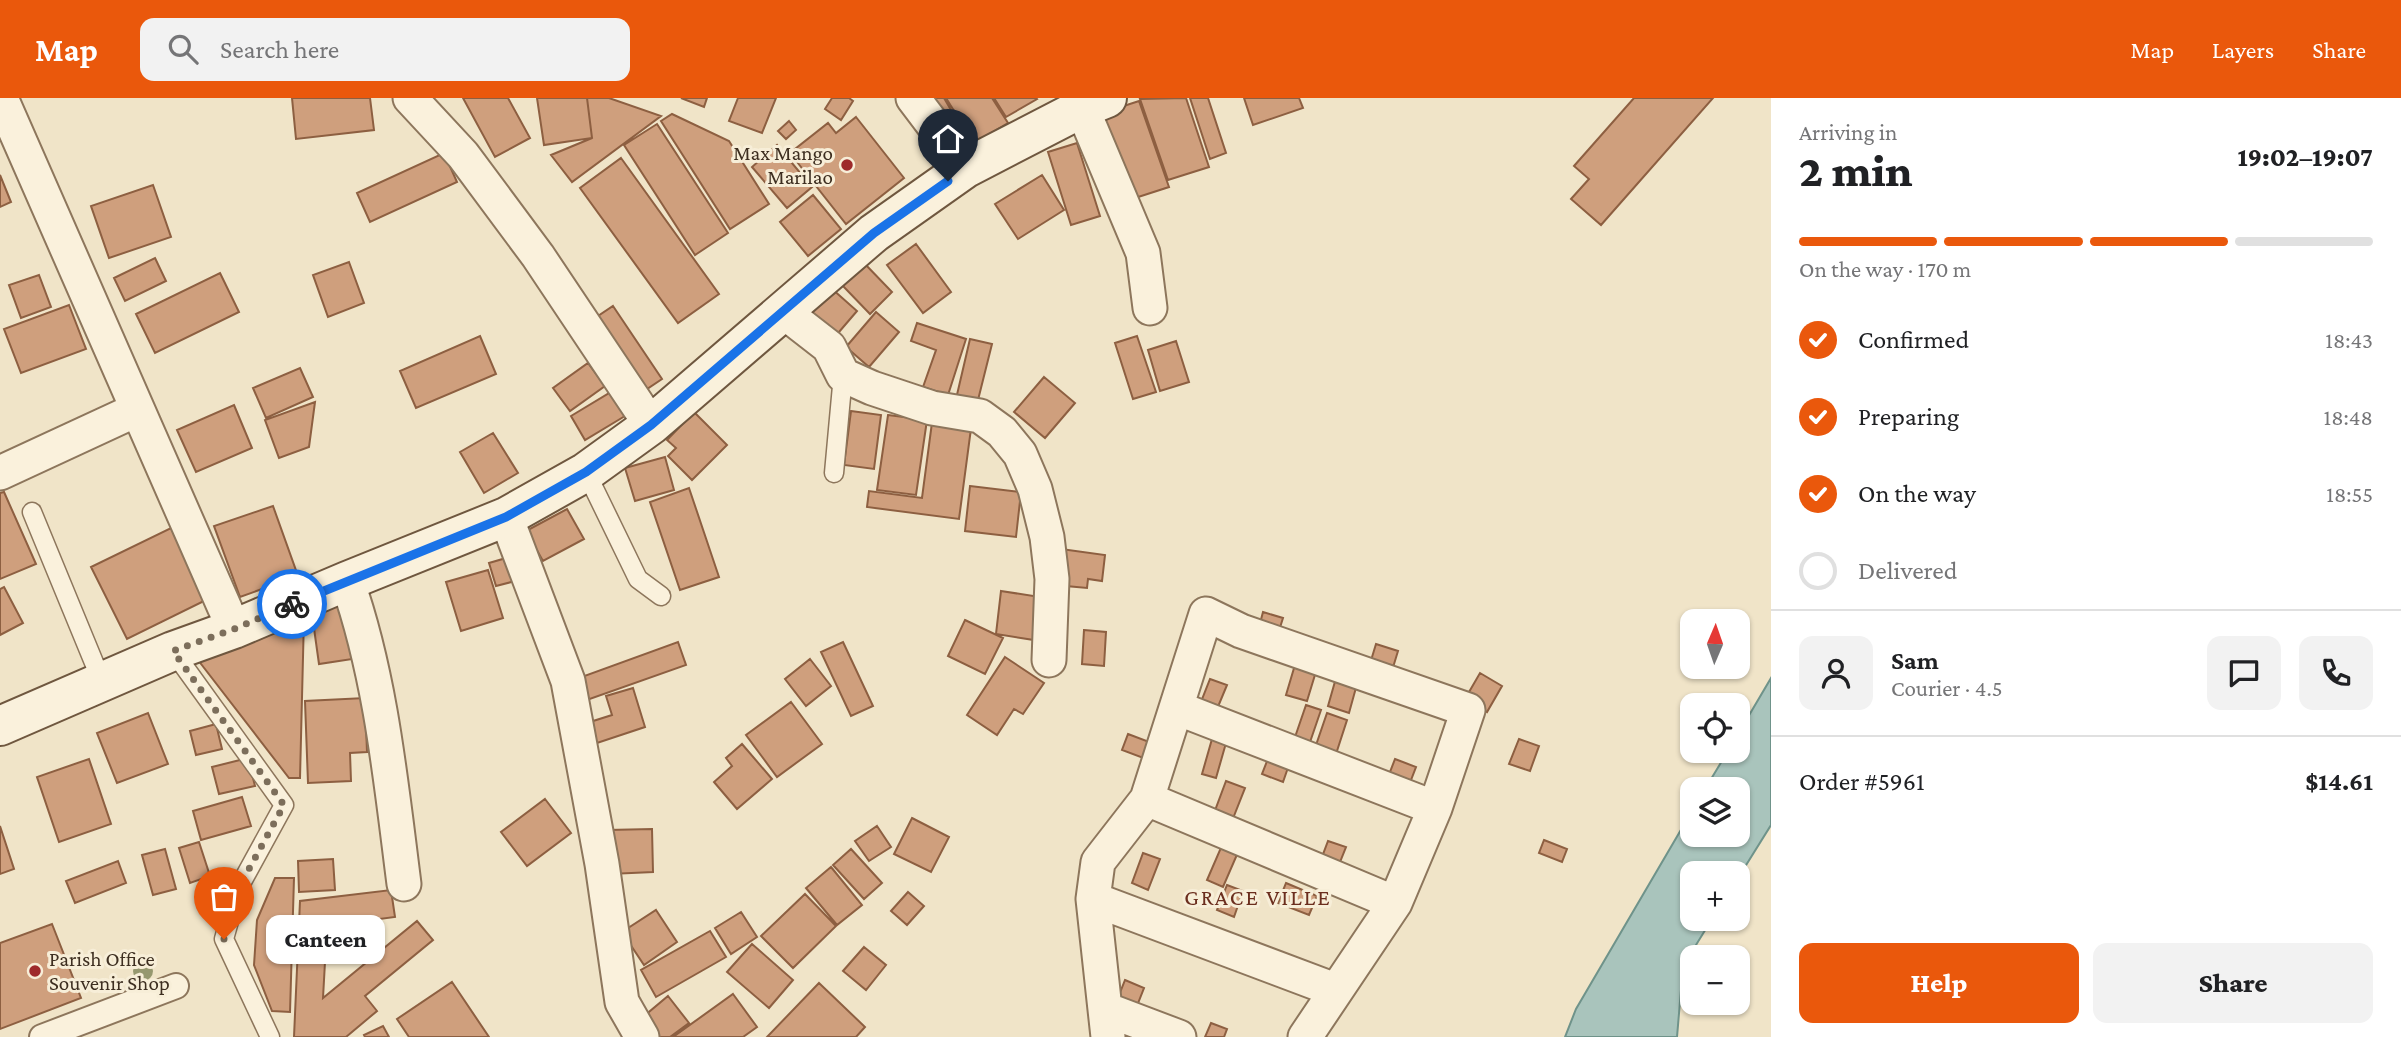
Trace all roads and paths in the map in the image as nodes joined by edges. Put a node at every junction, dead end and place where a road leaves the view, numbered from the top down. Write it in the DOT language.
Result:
graph roads {
  1 [pos="1,98"];
  2 [pos="410,98"];
  3 [pos="913,98"];
  4 [pos="1094,103"];
  5 [pos="966,168"];
  6 [pos="1150,308"];
  7 [pos="784,313"];
  8 [pos="843,375"];
  9 [pos="136,410"];
  10 [pos="651,425"];
  11 [pos="586,472"];
  12 [pos="0,473"];
  13 [pos="834,473"];
  14 [pos="32,512"];
  15 [pos="506,517"];
  16 [pos="347,581"];
  17 [pos="661,596"];
  18 [pos="234,629"];
  19 [pos="173,651"];
  20 [pos="1049,660"];
  21 [pos="102,682"];
  22 [pos="1177,708"];
  23 [pos="0,726"];
  24 [pos="1147,799"];
  25 [pos="1435,808"];
  26 [pos="404,884"];
  27 [pos="1093,899"];
  28 [pos="1395,903"];
  29 [pos="176,986"];
  30 [pos="1335,990"];
  31 [pos="1106,1023"];
  32 [pos="42,1037"];
  33 [pos="270,1037"];
  34 [pos="642,1037"];
  35 [pos="1178,1037"];
  36 [pos="1305,1037"];
  1 -- 9 [label="street"];
  2 -- 10 [label="street"];
  3 -- 5 [label="street"];
  4 -- 5 [label="main road"];
  4 -- 6 [label="street"];
  5 -- 7 [label="main road"];
  7 -- 8 [label="street"];
  7 -- 10 [label="main road"];
  8 -- 13 [label="lane"];
  8 -- 20 [label="street"];
  9 -- 12 [label="street"];
  9 -- 18 [label="street"];
  10 -- 11 [label="main road"];
  11 -- 15 [label="main road"];
  11 -- 17 [label="lane"];
  14 -- 21 [label="lane"];
  15 -- 16 [label="main road"];
  15 -- 34 [label="street"];
  16 -- 18 [label="main road"];
  16 -- 26 [label="street"];
  18 -- 19 [label="main road"];
  19 -- 21 [label="main road"];
  19 -- 33 [label="lane"];
  21 -- 23 [label="main road"];
  22 -- 24 [label="street"];
  22 -- 25 [label="street"];
  22 -- 25 [label="street"];
  24 -- 27 [label="street"];
  24 -- 28 [label="street"];
  25 -- 28 [label="street"];
  27 -- 30 [label="street"];
  27 -- 31 [label="street"];
  28 -- 30 [label="street"];
  29 -- 32 [label="street"];
  30 -- 36 [label="street"];
  31 -- 35 [label="street"];
}
